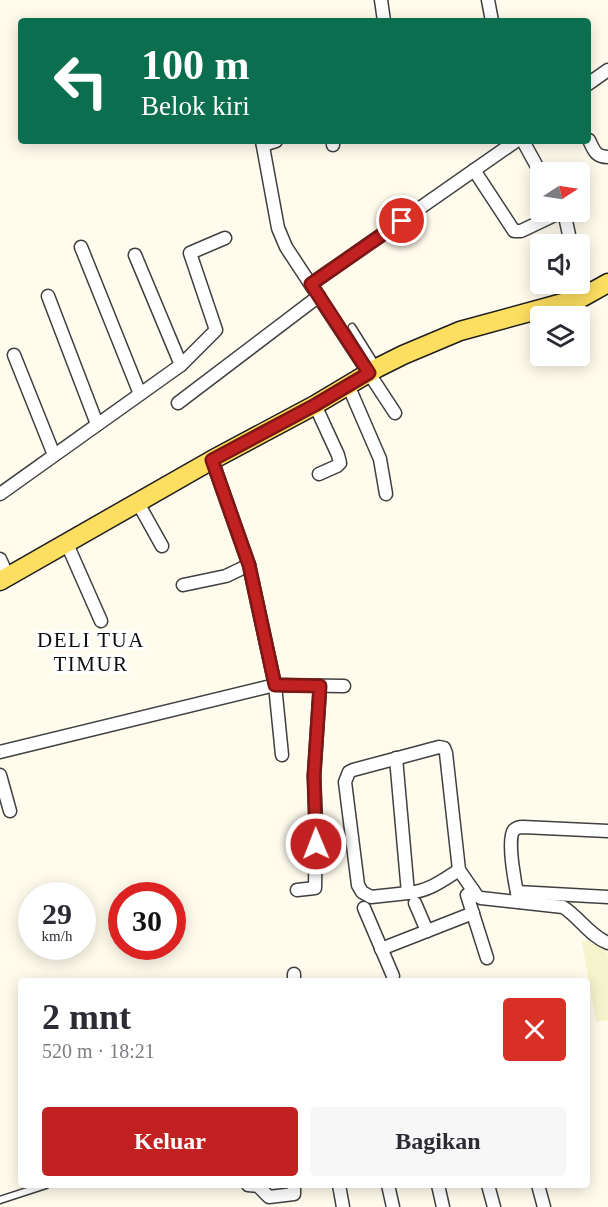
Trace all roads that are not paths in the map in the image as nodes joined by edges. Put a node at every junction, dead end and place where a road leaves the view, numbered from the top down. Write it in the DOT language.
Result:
graph roads {
  1 [pos="381,0"];
  2 [pos="488,0"];
  3 [pos="384,18"];
  4 [pos="491,18"];
  5 [pos="608,70"];
  6 [pos="591,82"];
  7 [pos="263,144"];
  8 [pos="512,144"];
  9 [pos="525,144"];
  10 [pos="591,144"];
  11 [pos="608,157"];
  12 [pos="535,162"];
  13 [pos="474,170"];
  14 [pos="540,222"];
  15 [pos="225,238"];
  16 [pos="81,247"];
  17 [pos="135,255"];
  18 [pos="608,283"];
  19 [pos="311,284"];
  20 [pos="590,288"];
  21 [pos="570,294"];
  22 [pos="48,296"];
  23 [pos="319,296"];
  24 [pos="352,327"];
  25 [pos="14,355"];
  26 [pos="181,365"];
  27 [pos="373,370"];
  28 [pos="348,385"];
  29 [pos="140,394"];
  30 [pos="178,403"];
  31 [pos="315,405"];
  32 [pos="395,413"];
  33 [pos="97,424"];
  34 [pos="54,455"];
  35 [pos="212,460"];
  36 [pos="319,474"];
  37 [pos="0,494"];
  38 [pos="386,494"];
  39 [pos="138,503"];
  40 [pos="67,544"];
  41 [pos="162,546"];
  42 [pos="0,559"];
  43 [pos="249,565"];
  44 [pos="4,579"];
  45 [pos="183,585"];
  46 [pos="101,621"];
  47 [pos="275,685"];
  48 [pos="320,686"];
  49 [pos="344,686"];
  50 [pos="0,753"];
  51 [pos="282,755"];
  52 [pos="396,758"];
  53 [pos="0,775"];
  54 [pos="10,811"];
  55 [pos="608,831"];
  56 [pos="465,878"];
  57 [pos="297,890"];
  58 [pos="518,897"];
  59 [pos="608,897"];
  60 [pos="411,898"];
  61 [pos="364,908"];
  62 [pos="473,913"];
  63 [pos="427,931"];
  64 [pos="608,943"];
  65 [pos="381,949"];
  66 [pos="487,958"];
  67 [pos="393,976"];
  68 [pos="37,1188"];
  69 [pos="260,1188"];
  70 [pos="294,1188"];
  71 [pos="340,1188"];
  72 [pos="389,1188"];
  73 [pos="439,1188"];
  74 [pos="489,1188"];
  75 [pos="539,1188"];
  76 [pos="0,1200"];
  77 [pos="343,1207"];
  78 [pos="393,1207"];
  79 [pos="443,1207"];
  80 [pos="494,1207"];
  81 [pos="543,1207"];
  1 -- 3 [label="street"];
  2 -- 4 [label="street"];
  5 -- 6 [label="street"];
  7 -- 19 [label="street"];
  8 -- 13 [label="street"];
  9 -- 12 [label="street"];
  10 -- 11 [label="street"];
  13 -- 14 [label="street"];
  13 -- 19 [label="street"];
  15 -- 26 [label="street"];
  16 -- 29 [label="street"];
  17 -- 26 [label="street"];
  18 -- 20 [label="main road"];
  19 -- 23 [label="street"];
  21 -- 27 [label="main road"];
  22 -- 33 [label="street"];
  23 -- 27 [label="street"];
  23 -- 30 [label="street"];
  24 -- 27 [label="lane"];
  25 -- 34 [label="street"];
  26 -- 29 [label="street"];
  27 -- 28 [label="main road"];
  27 -- 32 [label="street"];
  28 -- 31 [label="main road"];
  28 -- 38 [label="street"];
  29 -- 33 [label="street"];
  31 -- 35 [label="main road"];
  31 -- 36 [label="street"];
  33 -- 34 [label="street"];
  34 -- 37 [label="street"];
  35 -- 39 [label="main road"];
  35 -- 43 [label="street"];
  39 -- 40 [label="main road"];
  39 -- 41 [label="street"];
  40 -- 44 [label="main road"];
  40 -- 46 [label="street"];
  42 -- 44 [label="street"];
  43 -- 45 [label="street"];
  43 -- 47 [label="street"];
  47 -- 48 [label="street"];
  47 -- 50 [label="street"];
  47 -- 51 [label="street"];
  48 -- 49 [label="street"];
  48 -- 57 [label="street"];
  52 -- 56 [label="street"];
  52 -- 60 [label="street"];
  52 -- 60 [label="street"];
  53 -- 54 [label="street"];
  55 -- 58 [label="street"];
  56 -- 58 [label="street"];
  56 -- 60 [label="street"];
  56 -- 62 [label="street"];
  58 -- 59 [label="street"];
  58 -- 64 [label="street"];
  60 -- 63 [label="street"];
  61 -- 65 [label="street"];
  62 -- 63 [label="street"];
  62 -- 66 [label="street"];
  63 -- 65 [label="street"];
  65 -- 67 [label="street"];
  68 -- 76 [label="lane"];
  69 -- 70 [label="street"];
  71 -- 77 [label="street"];
  72 -- 78 [label="street"];
  73 -- 79 [label="street"];
  74 -- 80 [label="street"];
  75 -- 81 [label="street"];
}
